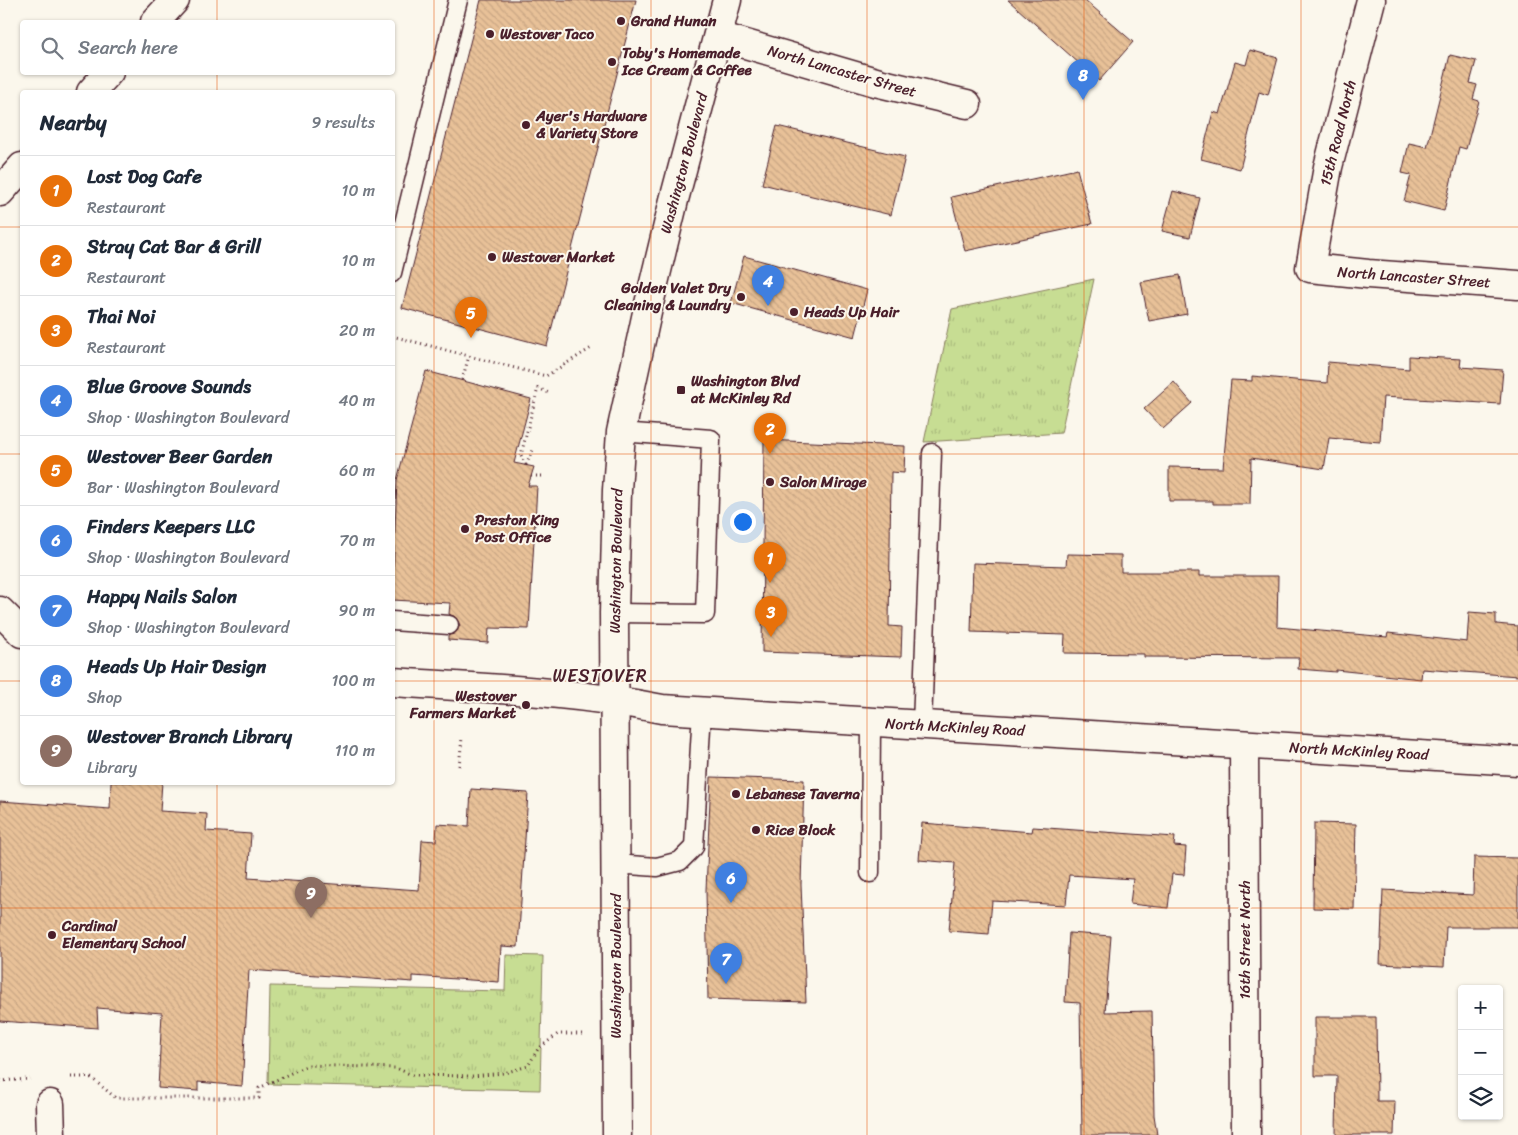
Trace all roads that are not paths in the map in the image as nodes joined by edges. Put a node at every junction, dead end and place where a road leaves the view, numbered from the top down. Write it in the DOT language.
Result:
graph roads {
  1 [pos="175,0"];
  2 [pos="458,0"];
  3 [pos="727,0"];
  4 [pos="1371,0"];
  5 [pos="157,20"];
  6 [pos="718,36"];
  7 [pos="106,75"];
  8 [pos="93,90"];
  9 [pos="967,104"];
  10 [pos="20,169"];
  11 [pos="0,192"];
  12 [pos="395,261"];
  13 [pos="1310,268"];
  14 [pos="1518,284"];
  15 [pos="621,432"];
  16 [pos="932,453"];
  17 [pos="0,611"];
  18 [pos="614,613"];
  19 [pos="395,620"];
  20 [pos="449,625"];
  21 [pos="20,631"];
  22 [pos="395,682"];
  23 [pos="614,699"];
  24 [pos="702,711"];
  25 [pos="870,722"];
  26 [pos="922,725"];
  27 [pos="1244,745"];
  28 [pos="1518,761"];
  29 [pos="615,864"];
  30 [pos="870,873"];
  31 [pos="50,1104"];
  32 [pos="51,1135"];
  33 [pos="617,1135"];
  34 [pos="1246,1135"];
  1 -- 5 [label="street"];
  2 -- 12 [label="lane"];
  3 -- 6 [label="street, Washington Boulevard"];
  4 -- 13 [label="street, 15th Road North"];
  6 -- 9 [label="street, North Lancaster Street"];
  6 -- 15 [label="street, Washington Boulevard"];
  7 -- 8 [label="street"];
  10 -- 11 [label="street"];
  13 -- 14 [label="street, North Lancaster Street"];
  15 -- 18 [label="street, Washington Boulevard"];
  15 -- 18 [label="lane"];
  16 -- 26 [label="lane"];
  17 -- 21 [label="street"];
  18 -- 23 [label="street, Washington Boulevard"];
  19 -- 20 [label="lane"];
  22 -- 23 [label="street, North McKinley Road"];
  23 -- 24 [label="street, North McKinley Road"];
  23 -- 29 [label="street, Washington Boulevard"];
  24 -- 25 [label="street, North McKinley Road"];
  24 -- 29 [label="lane"];
  25 -- 26 [label="street, North McKinley Road"];
  25 -- 30 [label="lane"];
  26 -- 27 [label="street, North McKinley Road"];
  27 -- 28 [label="street, North McKinley Road"];
  27 -- 34 [label="street, 16th Street North"];
  29 -- 33 [label="street, Washington Boulevard"];
  31 -- 32 [label="street"];
}
